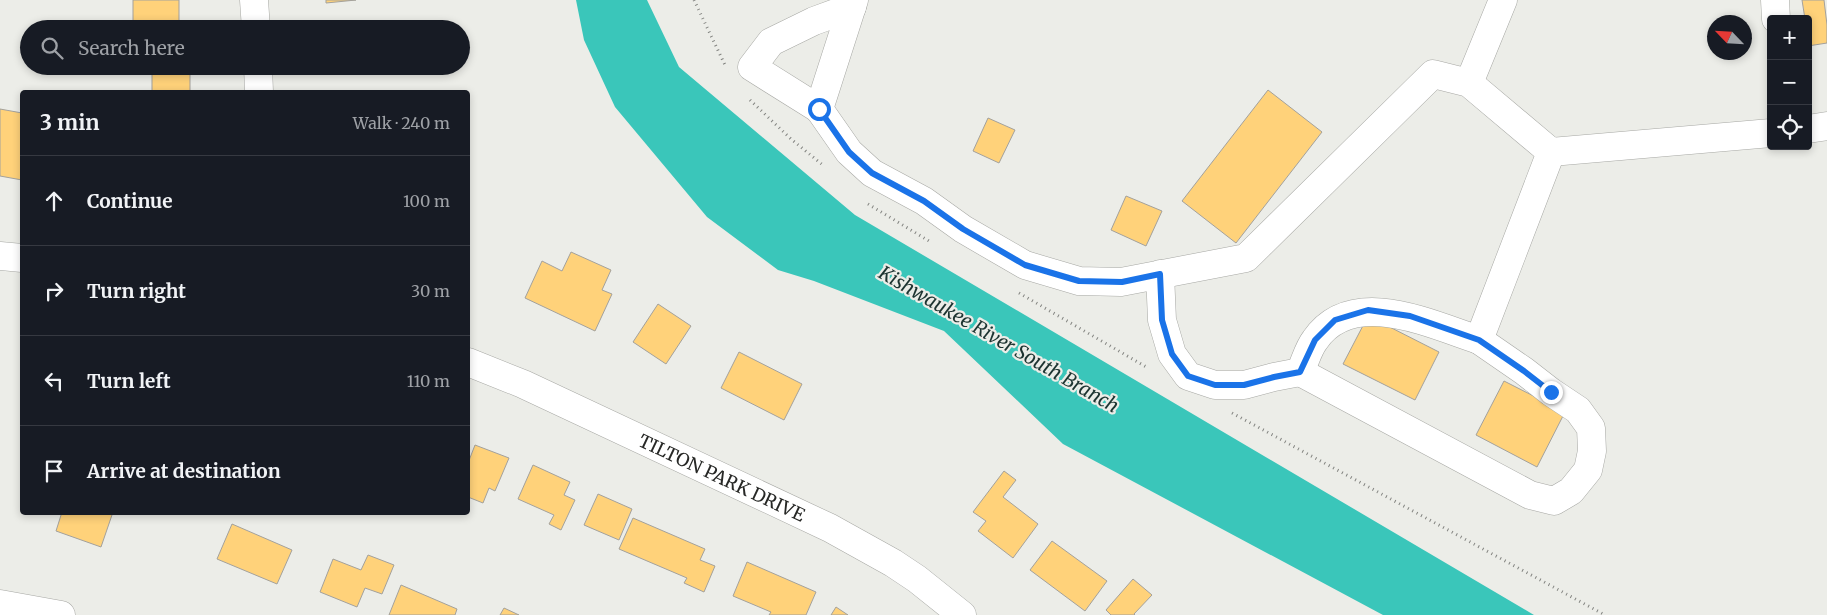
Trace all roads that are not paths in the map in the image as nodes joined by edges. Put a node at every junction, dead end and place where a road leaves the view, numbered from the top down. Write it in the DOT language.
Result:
graph roads {
  1 [pos="254,0"];
  2 [pos="1504,0"];
  3 [pos="1774,0"];
  4 [pos="853,3"];
  5 [pos="1776,15"];
  6 [pos="255,20"];
  7 [pos="258,75"];
  8 [pos="1469,83"];
  9 [pos="259,90"];
  10 [pos="819,109"];
  11 [pos="1827,126"];
  12 [pos="1812,128"];
  13 [pos="1767,133"];
  14 [pos="1551,152"];
  15 [pos="0,256"];
  16 [pos="20,258"];
  17 [pos="1160,274"];
  18 [pos="1479,340"];
  19 [pos="470,363"];
  20 [pos="1300,372"];
  21 [pos="0,604"];
  22 [pos="61,615"];
  23 [pos="962,615"];
  1 -- 6 [label="street"];
  2 -- 8 [label="street"];
  3 -- 5 [label="street"];
  4 -- 10 [label="street"];
  4 -- 10 [label="street"];
  7 -- 9 [label="street"];
  8 -- 14 [label="street"];
  8 -- 17 [label="street"];
  10 -- 17 [label="street"];
  11 -- 12 [label="street"];
  13 -- 14 [label="street"];
  14 -- 18 [label="street"];
  15 -- 16 [label="street"];
  17 -- 20 [label="street"];
  18 -- 20 [label="street"];
  18 -- 20 [label="street"];
  19 -- 23 [label="street, TILTON PARK DRIVE"];
  21 -- 22 [label="street"];
}
